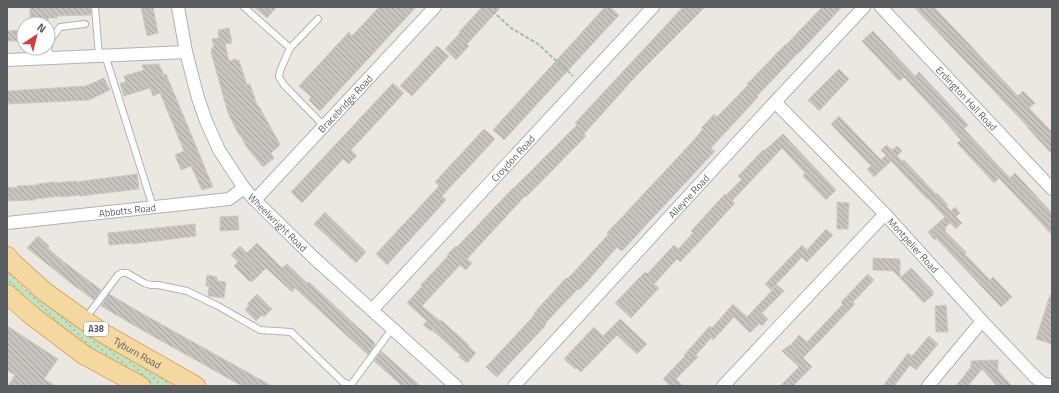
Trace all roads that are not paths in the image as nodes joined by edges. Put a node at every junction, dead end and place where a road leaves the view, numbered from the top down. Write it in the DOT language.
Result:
graph roads {
  1 [pos="95,7"];
  2 [pos="178,7"];
  3 [pos="244,7"];
  4 [pos="435,7"];
  5 [pos="653,7"];
  6 [pos="864,7"];
  7 [pos="881,7"];
  8 [pos="318,19"];
  9 [pos="85,24"];
  10 [pos="290,48"];
  11 [pos="186,52"];
  12 [pos="102,56"];
  13 [pos="48,58"];
  14 [pos="7,60"];
  15 [pos="775,102"];
  16 [pos="324,126"];
  17 [pos="244,188"];
  18 [pos="1052,189"];
  19 [pos="255,200"];
  20 [pos="153,207"];
  21 [pos="885,214"];
  22 [pos="7,223"];
  23 [pos="7,256"];
  24 [pos="7,294"];
  25 [pos="372,310"];
  26 [pos="84,320"];
  27 [pos="982,321"];
  28 [pos="392,329"];
  29 [pos="350,385"];
  30 [pos="141,386"];
  31 [pos="196,386"];
  32 [pos="456,386"];
  33 [pos="514,386"];
  34 [pos="723,386"];
  35 [pos="928,386"];
  36 [pos="1052,386"];
  1 -- 12 [label="lane"];
  2 -- 11 [label="street, Wheelwright Road"];
  3 -- 10 [label="lane"];
  4 -- 16 [label="street, Bracebridge Road"];
  5 -- 25 [label="street, Croydon Road"];
  6 -- 15 [label="street, Alleyne Road"];
  7 -- 18 [label="street, Erdington Hall Road"];
  8 -- 10 [label="lane"];
  9 -- 13 [label="lane"];
  10 -- 16 [label="lane"];
  11 -- 12 [label="street"];
  11 -- 17 [label="street, Wheelwright Road"];
  12 -- 13 [label="street"];
  12 -- 20 [label="lane"];
  13 -- 14 [label="street"];
  15 -- 21 [label="street, Montpelier Road"];
  15 -- 33 [label="street, Alleyne Road"];
  16 -- 19 [label="street, Bracebridge Road"];
  17 -- 19 [label="street, Wheelwright Road"];
  17 -- 20 [label="street, Abbotts Road"];
  19 -- 25 [label="street, Wheelwright Road"];
  20 -- 22 [label="street, Abbotts Road"];
  21 -- 27 [label="street, Montpelier Road"];
  21 -- 34 [label="street"];
  23 -- 26 [label="highway, Tyburn Road / A38"];
  24 -- 30 [label="highway"];
  25 -- 28 [label="street, Wheelwright Road"];
  26 -- 29 [label="lane"];
  26 -- 31 [label="highway, Tyburn Road / A38"];
  27 -- 35 [label="street"];
  27 -- 36 [label="street, Montpelier Road"];
  28 -- 29 [label="lane"];
  28 -- 32 [label="street, Wheelwright Road"];
}
